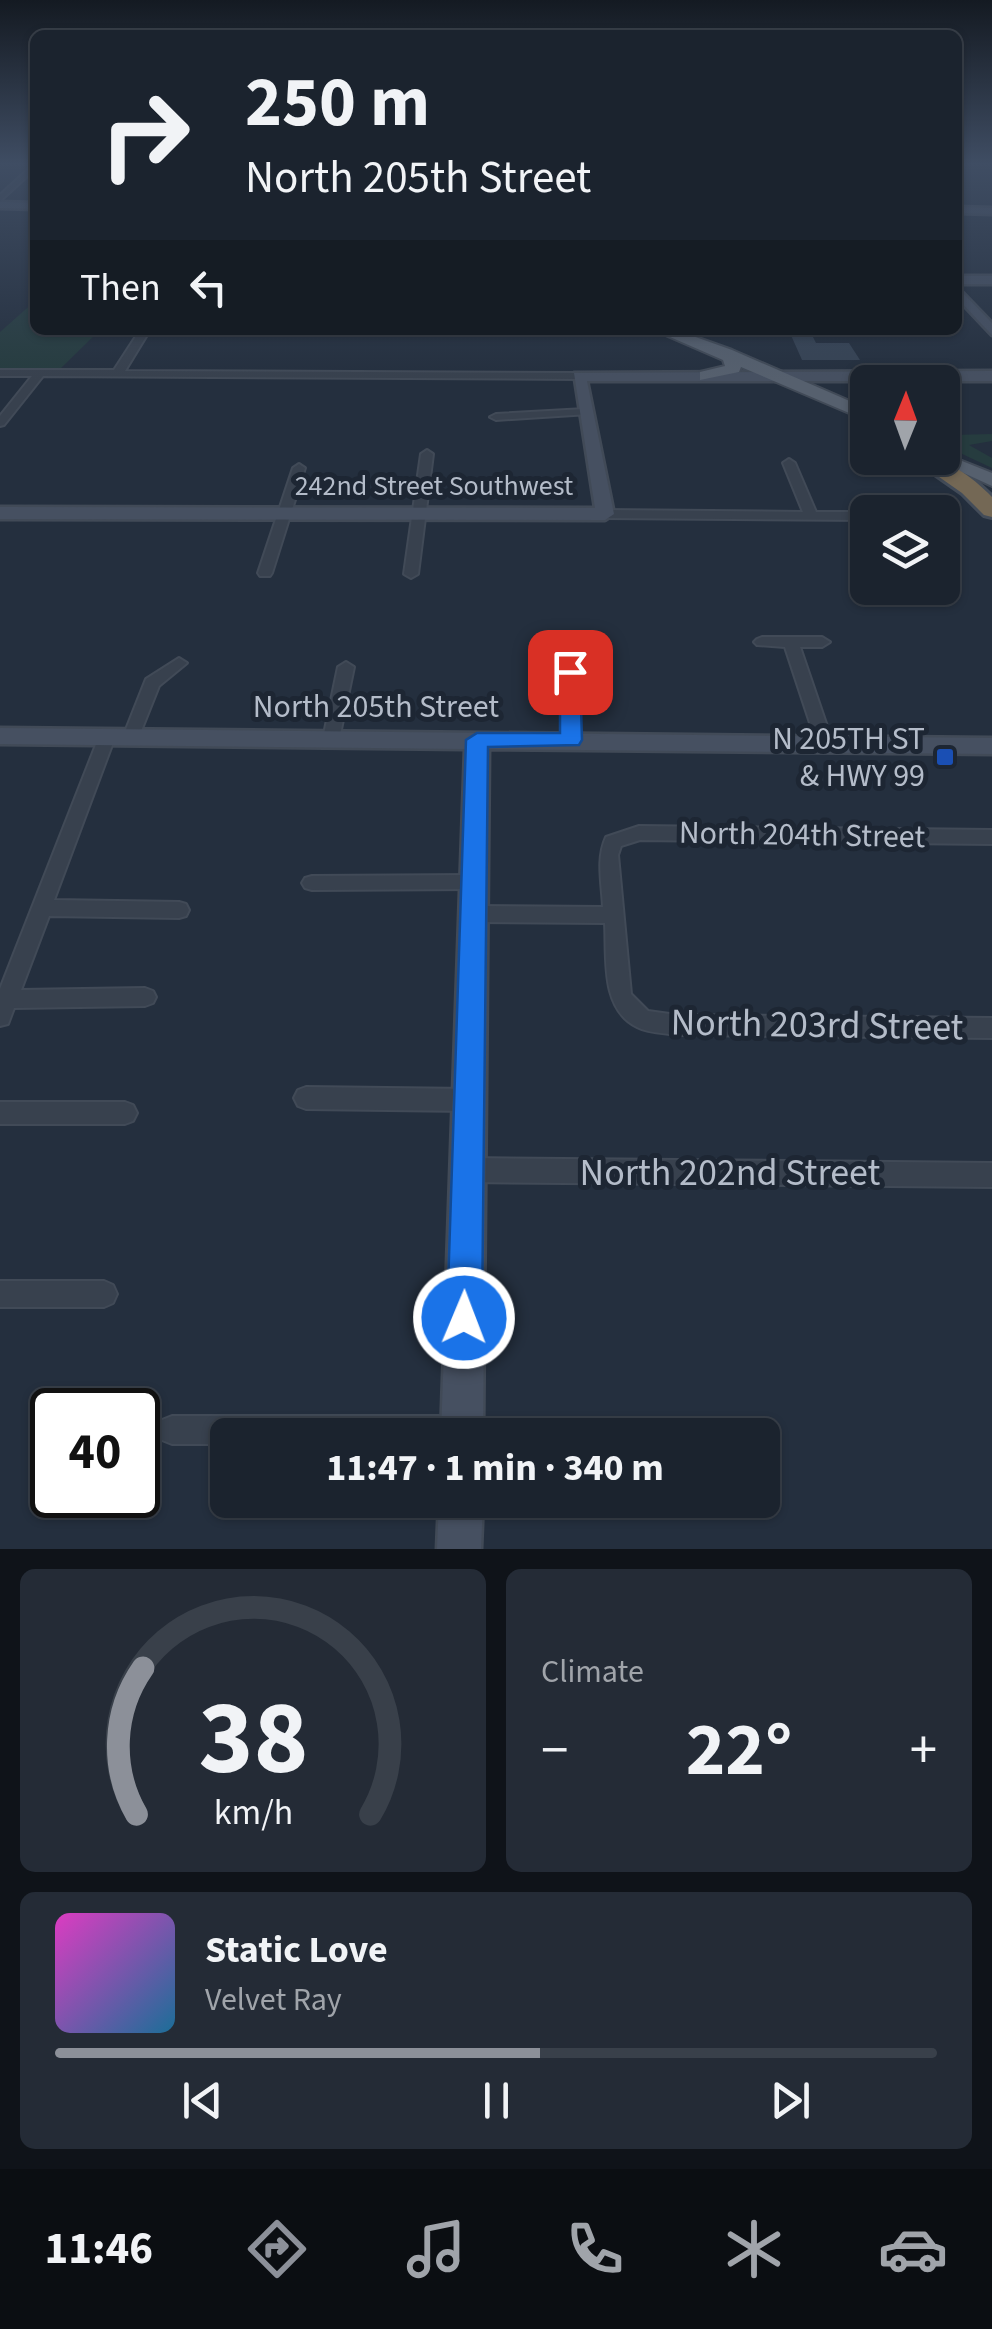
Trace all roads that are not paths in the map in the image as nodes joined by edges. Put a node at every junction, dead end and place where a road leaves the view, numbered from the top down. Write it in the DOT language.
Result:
graph roads {
  1 [pos="962,280"];
  2 [pos="992,280"];
  3 [pos="962,296"];
  4 [pos="992,330"];
  5 [pos="142,335"];
  6 [pos="676,335"];
  7 [pos="726,353"];
  8 [pos="40,372"];
  9 [pos="0,373"];
  10 [pos="118,373"];
  11 [pos="579,376"];
  12 [pos="706,376"];
  13 [pos="992,376"];
  14 [pos="779,377"];
  15 [pos="839,377"];
  16 [pos="818,391"];
  17 [pos="850,407"];
  18 [pos="585,412"];
  19 [pos="850,414"];
  20 [pos="496,418"];
  21 [pos="0,423"];
  22 [pos="426,454"];
  23 [pos="789,463"];
  24 [pos="960,463"];
  25 [pos="299,468"];
  26 [pos="950,475"];
  27 [pos="992,479"];
  28 [pos="992,510"];
  29 [pos="0,514"];
  30 [pos="282,514"];
  31 [pos="418,514"];
  32 [pos="605,514"];
  33 [pos="811,516"];
  34 [pos="850,516"];
  35 [pos="265,572"];
  36 [pos="411,574"];
  37 [pos="762,642"];
  38 [pos="791,642"];
  39 [pos="822,642"];
  40 [pos="178,663"];
  41 [pos="578,664"];
  42 [pos="346,667"];
  43 [pos="0,736"];
  44 [pos="119,737"];
  45 [pos="331,739"];
  46 [pos="477,740"];
  47 [pos="572,740"];
  48 [pos="825,744"];
  49 [pos="992,746"];
  50 [pos="992,837"];
  51 [pos="312,882"];
  52 [pos="474,898"];
  53 [pos="42,908"];
  54 [pos="178,910"];
  55 [pos="612,915"];
  56 [pos="145,997"];
  57 [pos="3,1004"];
  58 [pos="992,1028"];
  59 [pos="306,1098"];
  60 [pos="469,1100"];
  61 [pos="0,1113"];
  62 [pos="125,1113"];
  63 [pos="468,1170"];
  64 [pos="992,1175"];
  65 [pos="0,1294"];
  66 [pos="104,1294"];
  67 [pos="462,1418"];
  68 [pos="172,1430"];
  69 [pos="210,1430"];
  70 [pos="460,1518"];
  71 [pos="460,1549"];
  1 -- 2 [label="street"];
  3 -- 4 [label="street"];
  5 -- 10 [label="street"];
  6 -- 7 [label="main road"];
  7 -- 12 [label="main road"];
  7 -- 14 [label="main road"];
  8 -- 9 [label="street"];
  8 -- 10 [label="street"];
  8 -- 21 [label="street"];
  10 -- 11 [label="street"];
  11 -- 12 [label="street"];
  11 -- 18 [label="street"];
  12 -- 14 [label="street"];
  13 -- 15 [label="street"];
  14 -- 15 [label="street"];
  14 -- 16 [label="main road"];
  14 -- 19 [label="main road"];
  15 -- 16 [label="main road"];
  16 -- 17 [label="main road"];
  18 -- 20 [label="street"];
  18 -- 32 [label="street"];
  22 -- 31 [label="street"];
  23 -- 33 [label="street"];
  24 -- 27 [label="main road"];
  25 -- 30 [label="street"];
  26 -- 28 [label="highway"];
  29 -- 30 [label="street, 242nd Street Southwest"];
  30 -- 31 [label="street, 242nd Street Southwest"];
  30 -- 35 [label="street"];
  31 -- 32 [label="street, 242nd Street Southwest"];
  31 -- 36 [label="street"];
  32 -- 33 [label="street, 242nd Street Southwest"];
  33 -- 34 [label="street, 242nd Street Southwest"];
  37 -- 38 [label="street"];
  38 -- 39 [label="street"];
  38 -- 48 [label="street"];
  40 -- 44 [label="street"];
  41 -- 47 [label="street"];
  42 -- 45 [label="street"];
  43 -- 44 [label="street, North 205th Street"];
  44 -- 45 [label="street, North 205th Street"];
  44 -- 53 [label="street"];
  45 -- 46 [label="street, North 205th Street"];
  46 -- 47 [label="street, North 205th Street"];
  46 -- 52 [label="street"];
  47 -- 48 [label="street, North 205th Street"];
  48 -- 49 [label="street, North 205th Street"];
  50 -- 55 [label="street, North 204th Street"];
  51 -- 52 [label="street"];
  52 -- 55 [label="street"];
  52 -- 60 [label="street"];
  53 -- 54 [label="street"];
  53 -- 57 [label="street"];
  55 -- 58 [label="street, North 203rd Street"];
  56 -- 57 [label="street"];
  59 -- 60 [label="street"];
  60 -- 63 [label="street"];
  61 -- 62 [label="street"];
  63 -- 64 [label="street, North 202nd Street"];
  63 -- 67 [label="street"];
  65 -- 66 [label="street"];
  68 -- 69 [label="street"];
  70 -- 71 [label="street"];
}
